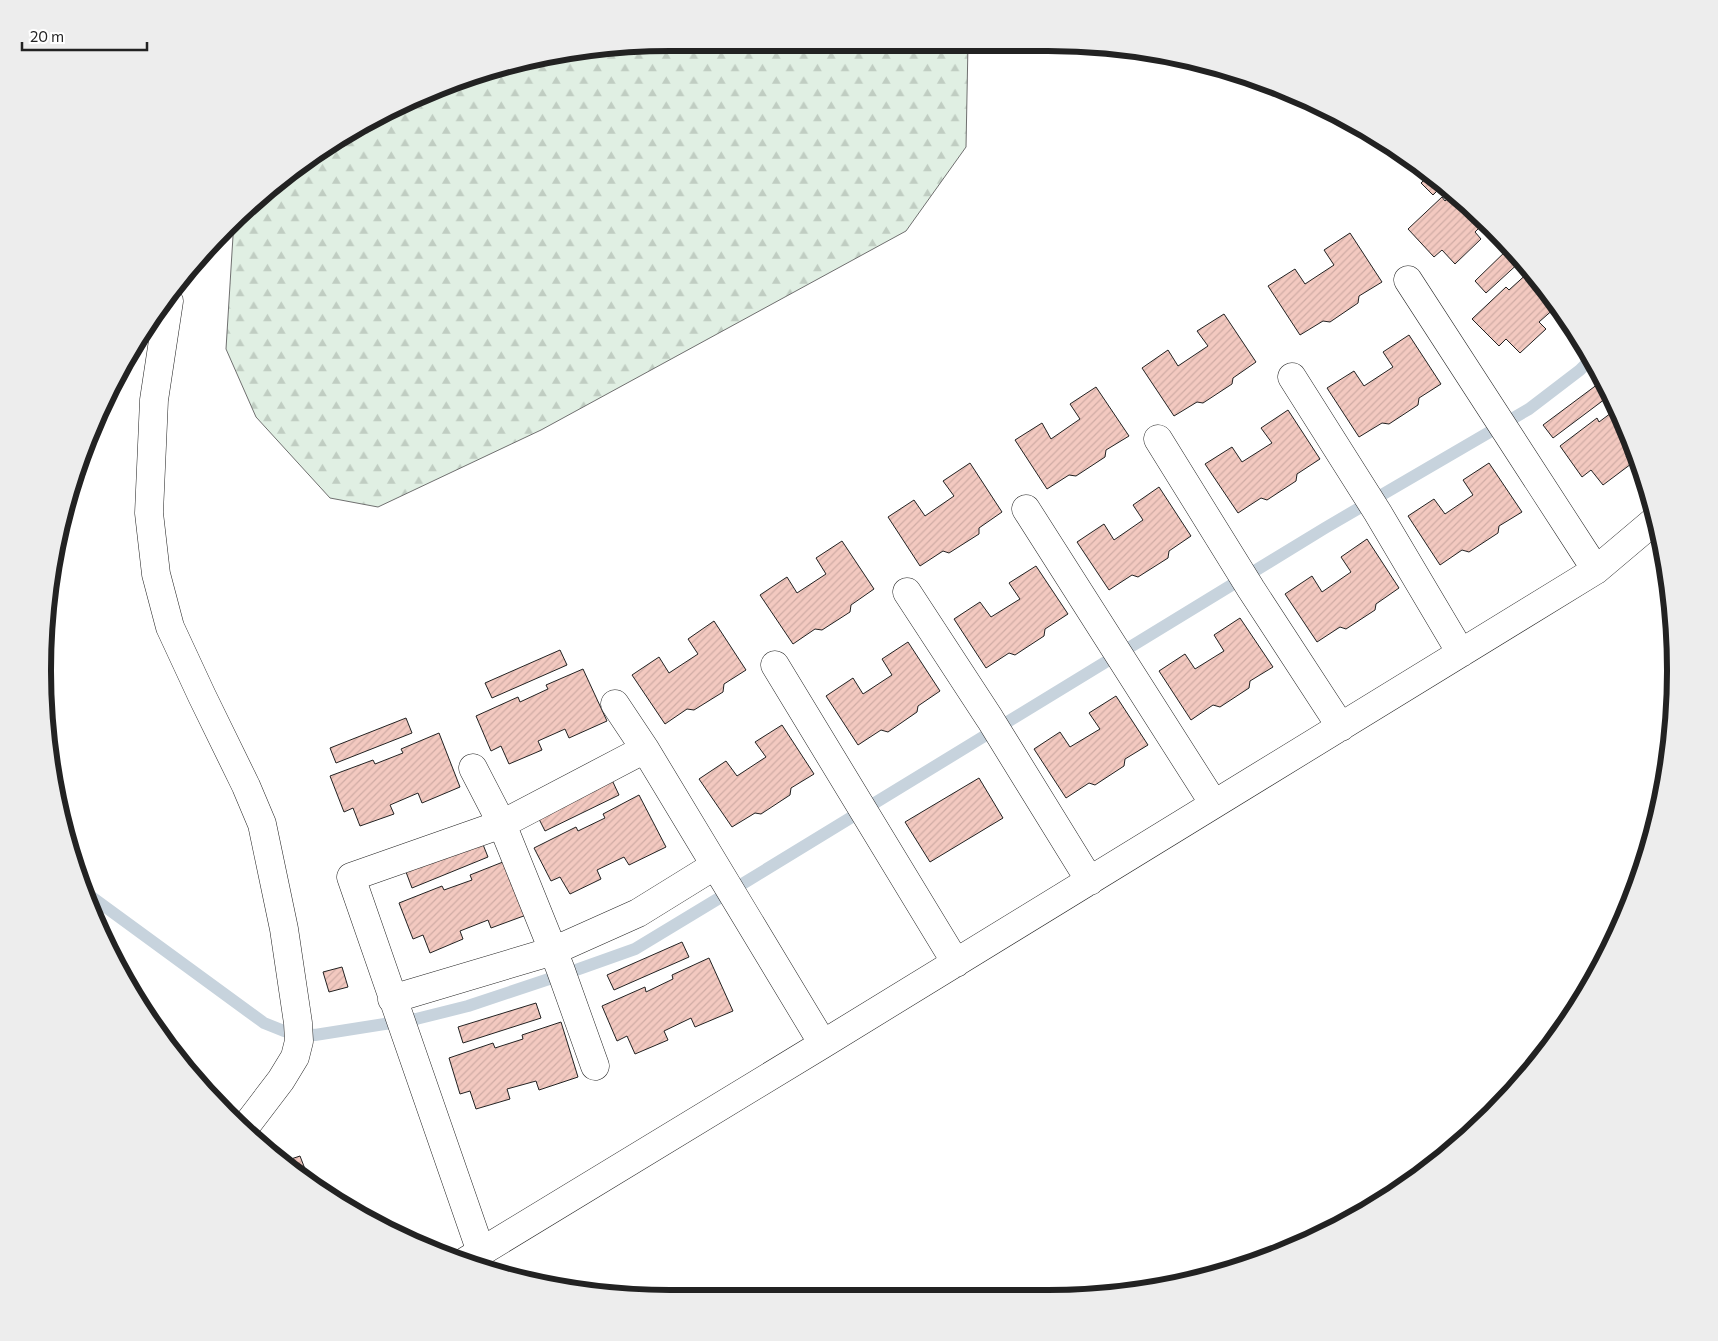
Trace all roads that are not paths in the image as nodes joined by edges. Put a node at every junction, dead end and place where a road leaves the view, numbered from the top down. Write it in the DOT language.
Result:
graph roads {
  1 [pos="1408,280"];
  2 [pos="168,310"];
  3 [pos="1292,377"];
  4 [pos="1158,440"];
  5 [pos="1026,508"];
  6 [pos="1649,525"];
  7 [pos="1596,570"];
  8 [pos="907,592"];
  9 [pos="1460,653"];
  10 [pos="775,665"];
  11 [pos="615,704"];
  12 [pos="1341,727"];
  13 [pos="645,749"];
  14 [pos="473,768"];
  15 [pos="1214,804"];
  16 [pos="502,824"];
  17 [pos="1090,881"];
  18 [pos="725,883"];
  19 [pos="956,962"];
  20 [pos="559,967"];
  21 [pos="397,1013"];
  22 [pos="823,1044"];
  23 [pos="595,1066"];
  24 [pos="248,1123"];
  25 [pos="473,1257"];
  1 -- 7 [label="street"];
  2 -- 24 [label="street"];
  3 -- 9 [label="street"];
  4 -- 12 [label="street"];
  5 -- 15 [label="street"];
  6 -- 7 [label="street"];
  7 -- 9 [label="street"];
  8 -- 17 [label="street"];
  9 -- 12 [label="street"];
  10 -- 19 [label="street"];
  11 -- 13 [label="street"];
  12 -- 15 [label="street"];
  13 -- 16 [label="street"];
  13 -- 18 [label="street"];
  14 -- 16 [label="street"];
  15 -- 17 [label="street"];
  16 -- 20 [label="street"];
  16 -- 21 [label="street"];
  17 -- 19 [label="street"];
  18 -- 20 [label="street"];
  18 -- 22 [label="street"];
  19 -- 22 [label="street"];
  20 -- 21 [label="street"];
  20 -- 23 [label="street"];
  21 -- 25 [label="street"];
  22 -- 25 [label="street"];
}
